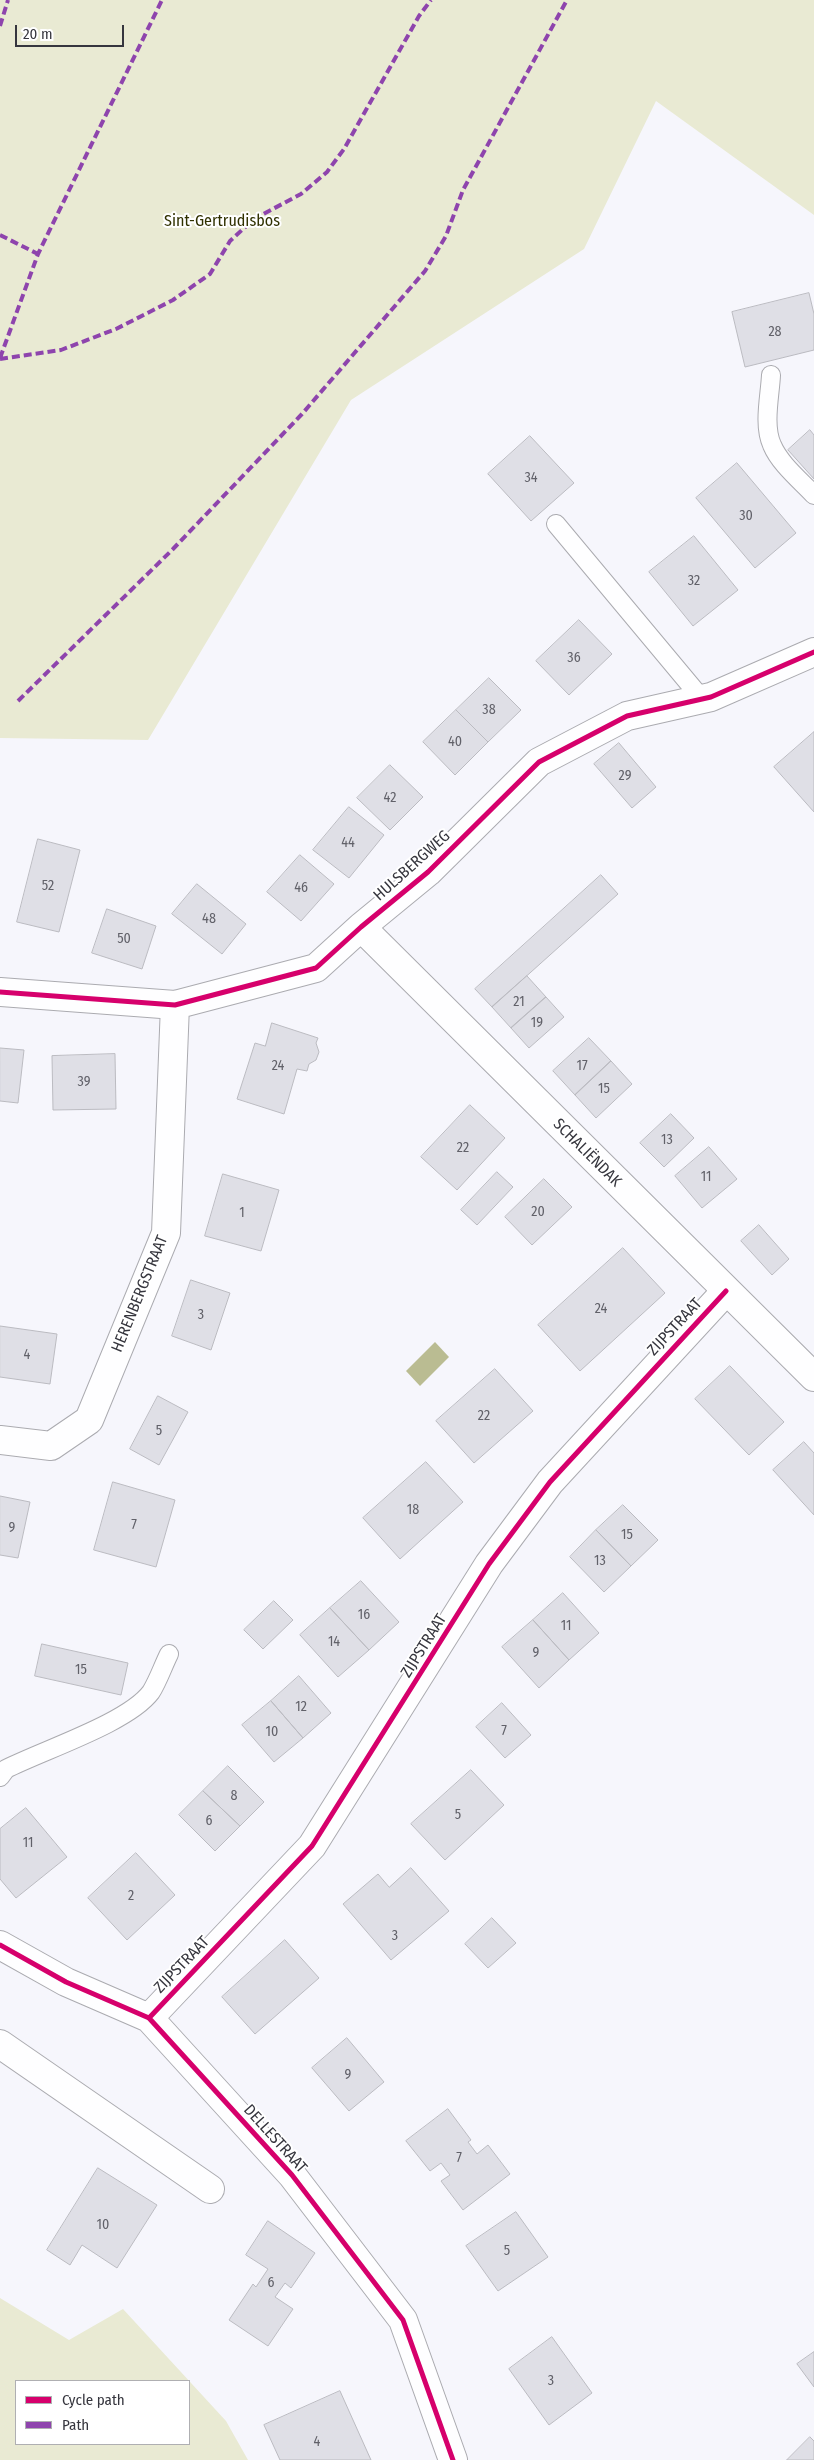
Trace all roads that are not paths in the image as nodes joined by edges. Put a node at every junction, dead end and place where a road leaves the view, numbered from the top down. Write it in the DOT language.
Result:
graph roads {
  1 [pos="771,375"];
  2 [pos="814,495"];
  3 [pos="556,524"];
  4 [pos="814,652"];
  5 [pos="702,699"];
  6 [pos="361,927"];
  7 [pos="0,992"];
  8 [pos="175,1005"];
  9 [pos="726,1291"];
  10 [pos="814,1377"];
  11 [pos="0,1440"];
  12 [pos="169,1654"];
  13 [pos="0,1777"];
  14 [pos="0,1945"];
  15 [pos="149,2018"];
  16 [pos="0,2044"];
  17 [pos="210,2189"];
  18 [pos="453,2460"];
  1 -- 2 [label="lane"];
  3 -- 5 [label="lane"];
  4 -- 5 [label="street, HULSBERGWEG"];
  5 -- 6 [label="street, HULSBERGWEG"];
  6 -- 8 [label="street, HULSBERGWEG"];
  6 -- 9 [label="street, SCHALIËNDAK"];
  7 -- 8 [label="street, HULSBERGWEG"];
  8 -- 11 [label="street, HERENBERGSTRAAT"];
  9 -- 10 [label="street, SCHALIËNDAK"];
  9 -- 15 [label="street, ZIJPSTRAAT"];
  12 -- 13 [label="lane"];
  14 -- 15 [label="street, DELLESTRAAT"];
  15 -- 18 [label="street, DELLESTRAAT"];
  16 -- 17 [label="street"];
}
